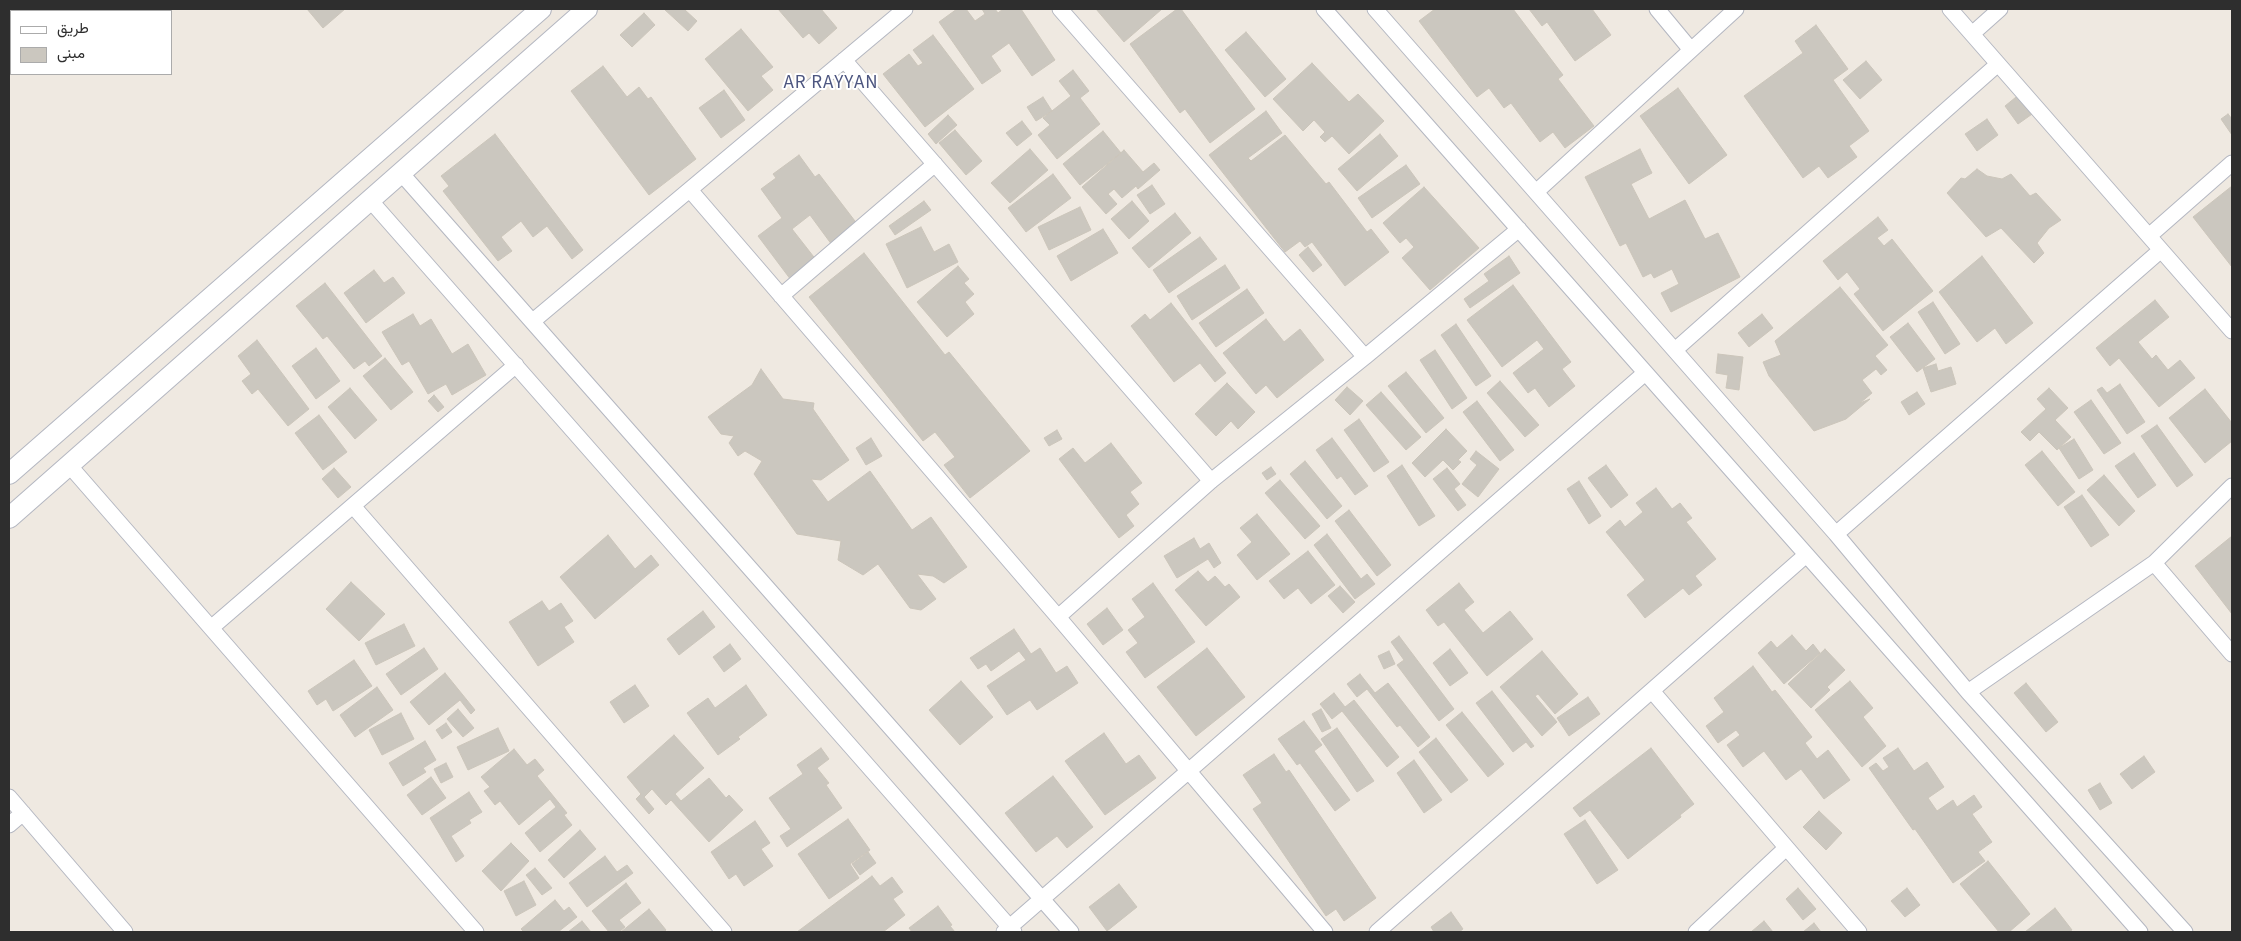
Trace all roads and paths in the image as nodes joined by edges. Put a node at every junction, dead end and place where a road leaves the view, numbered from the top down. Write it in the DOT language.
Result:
graph roads {
  1 [pos="541,9"];
  2 [pos="587,9"];
  3 [pos="905,9"];
  4 [pos="1060,9"];
  5 [pos="1324,9"];
  6 [pos="1375,9"];
  7 [pos="1657,9"];
  8 [pos="1736,9"];
  9 [pos="1950,9"];
  10 [pos="2000,9"];
  11 [pos="1972,34"];
  12 [pos="1691,50"];
  13 [pos="844,60"];
  14 [pos="1998,64"];
  15 [pos="2232,163"];
  16 [pos="935,164"];
  17 [pos="401,172"];
  18 [pos="690,190"];
  19 [pos="1536,192"];
  20 [pos="370,200"];
  21 [pos="1519,229"];
  22 [pos="2149,236"];
  23 [pos="2162,250"];
  24 [pos="781,296"];
  25 [pos="532,321"];
  26 [pos="2232,331"];
  27 [pos="1675,350"];
  28 [pos="1365,357"];
  29 [pos="516,365"];
  30 [pos="1645,373"];
  31 [pos="69,465"];
  32 [pos="9,474"];
  33 [pos="1211,481"];
  34 [pos="2232,486"];
  35 [pos="353,506"];
  36 [pos="9,518"];
  37 [pos="1836,534"];
  38 [pos="1806,555"];
  39 [pos="2154,563"];
  40 [pos="1058,617"];
  41 [pos="211,628"];
  42 [pos="2232,654"];
  43 [pos="1652,691"];
  44 [pos="1968,692"];
  45 [pos="1189,771"];
  46 [pos="9,797"];
  47 [pos="23,813"];
  48 [pos="9,824"];
  49 [pos="1785,849"];
  50 [pos="1042,899"];
  51 [pos="1010,931"];
  52 [pos="125,932"];
  53 [pos="476,932"];
  54 [pos="724,932"];
  55 [pos="1071,932"];
  56 [pos="1325,932"];
  57 [pos="1377,932"];
  58 [pos="1696,932"];
  59 [pos="1858,932"];
  60 [pos="2140,932"];
  61 [pos="2185,932"];
  1 -- 32 [label="street"];
  2 -- 17 [label="street"];
  3 -- 13 [label="street"];
  4 -- 28 [label="street"];
  5 -- 21 [label="street"];
  6 -- 19 [label="street"];
  7 -- 12 [label="street"];
  8 -- 12 [label="street"];
  9 -- 11 [label="street"];
  10 -- 11 [label="street"];
  11 -- 14 [label="street"];
  12 -- 19 [label="street"];
  13 -- 16 [label="street"];
  13 -- 18 [label="street"];
  14 -- 22 [label="street"];
  14 -- 27 [label="street"];
  15 -- 22 [label="street"];
  16 -- 24 [label="street"];
  16 -- 33 [label="street"];
  17 -- 20 [label="street"];
  17 -- 25 [label="street"];
  18 -- 24 [label="street"];
  18 -- 25 [label="street"];
  19 -- 27 [label="street"];
  20 -- 29 [label="street"];
  20 -- 31 [label="street"];
  21 -- 28 [label="street"];
  21 -- 30 [label="street"];
  22 -- 23 [label="street"];
  23 -- 26 [label="street"];
  23 -- 37 [label="street"];
  24 -- 40 [label="street"];
  25 -- 50 [label="street"];
  27 -- 37 [label="street"];
  28 -- 33 [label="street"];
  29 -- 35 [label="street"];
  29 -- 51 [label="street"];
  30 -- 38 [label="street"];
  30 -- 45 [label="street"];
  31 -- 36 [label="street"];
  31 -- 41 [label="street"];
  33 -- 40 [label="street"];
  34 -- 39 [label="street"];
  35 -- 41 [label="street"];
  35 -- 54 [label="street"];
  37 -- 44 [label="street"];
  38 -- 43 [label="street"];
  38 -- 60 [label="street"];
  39 -- 42 [label="street"];
  39 -- 44 [label="street"];
  40 -- 45 [label="street"];
  41 -- 53 [label="street"];
  43 -- 49 [label="street"];
  43 -- 57 [label="street"];
  44 -- 61 [label="street"];
  45 -- 50 [label="street"];
  45 -- 56 [label="street"];
  46 -- 47 [label="street"];
  47 -- 48 [label="street"];
  47 -- 52 [label="street"];
  49 -- 58 [label="street"];
  49 -- 59 [label="street"];
  50 -- 51 [label="street"];
  50 -- 55 [label="street"];
}
